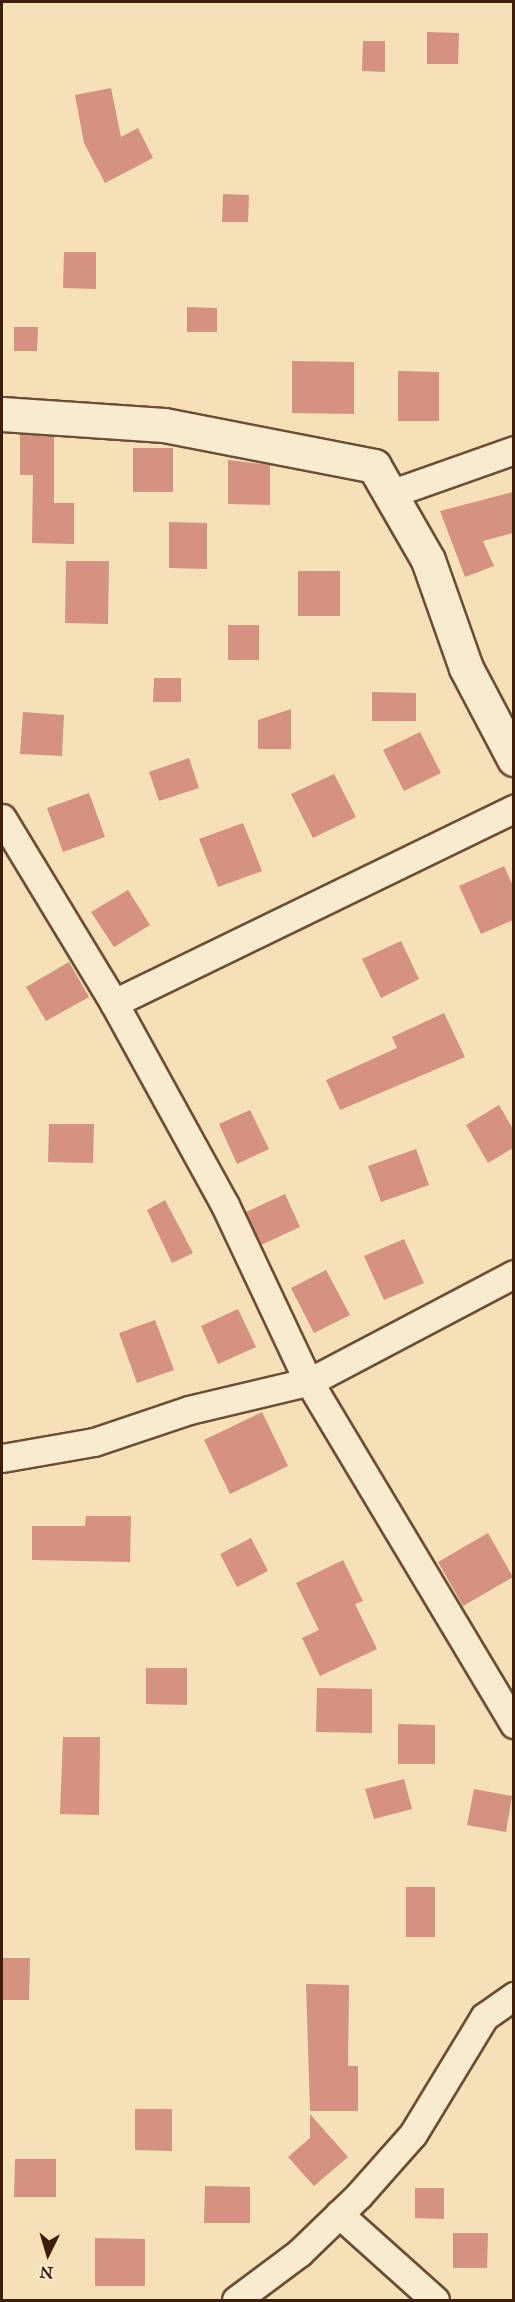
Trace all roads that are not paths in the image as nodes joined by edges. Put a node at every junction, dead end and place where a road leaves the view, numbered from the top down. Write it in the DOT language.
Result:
graph roads {
  1 [pos="2,414"];
  2 [pos="513,450"];
  3 [pos="390,494"];
  4 [pos="513,759"];
  5 [pos="513,809"];
  6 [pos="2,818"];
  7 [pos="114,1003"];
  8 [pos="513,1274"];
  9 [pos="311,1381"];
  10 [pos="2,1458"];
  11 [pos="513,1724"];
  12 [pos="513,1996"];
  13 [pos="339,2214"];
  14 [pos="236,2301"];
  15 [pos="435,2301"];
  1 -- 3 [label="main road"];
  2 -- 3 [label="street"];
  3 -- 4 [label="main road"];
  5 -- 7 [label="street"];
  6 -- 7 [label="street"];
  7 -- 9 [label="street"];
  8 -- 9 [label="street"];
  9 -- 10 [label="street"];
  9 -- 11 [label="street"];
  12 -- 13 [label="street"];
  13 -- 14 [label="street"];
  13 -- 15 [label="street"];
}
